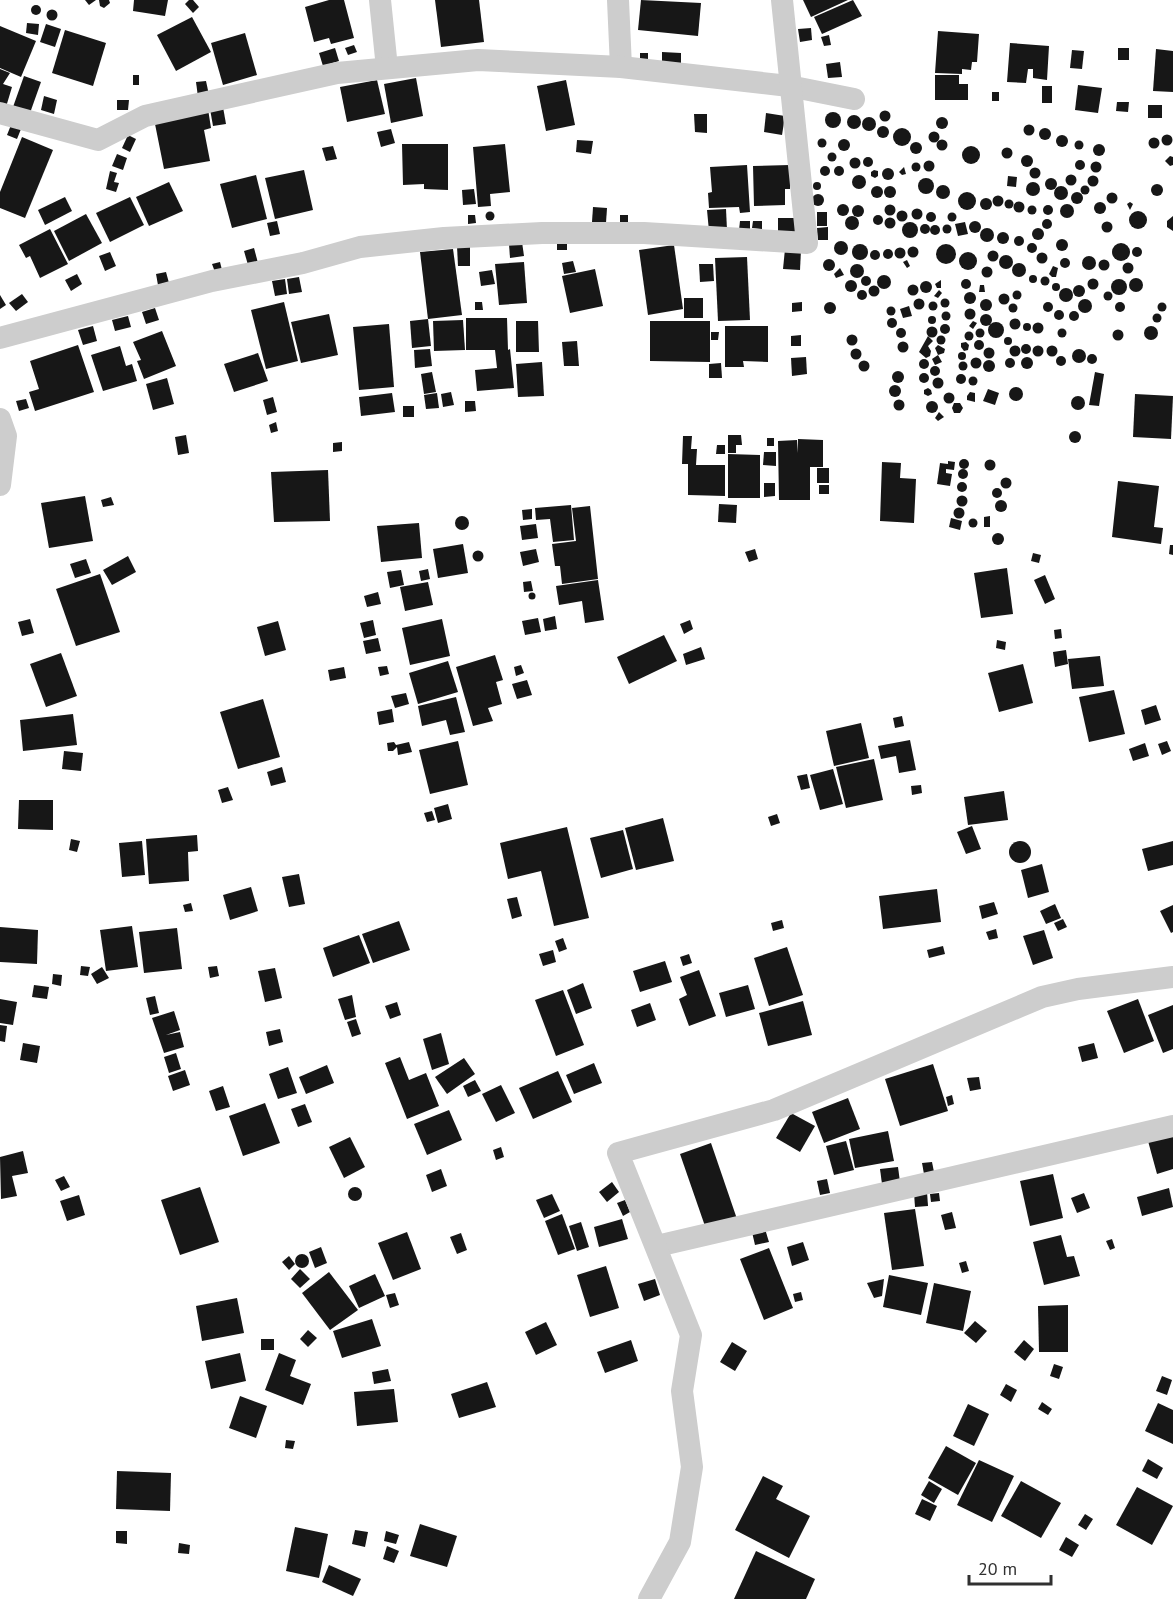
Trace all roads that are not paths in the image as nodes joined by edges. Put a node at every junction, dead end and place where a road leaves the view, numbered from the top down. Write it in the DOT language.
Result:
graph roads {
  1 [pos="380,0"];
  2 [pos="618,0"];
  3 [pos="782,0"];
  4 [pos="387,68"];
  5 [pos="621,68"];
  6 [pos="789,87"];
  7 [pos="854,99"];
  8 [pos="0,113"];
  9 [pos="0,338"];
  10 [pos="0,419"];
  11 [pos="0,485"];
  12 [pos="1173,978"];
  13 [pos="1173,1126"];
  14 [pos="657,1246"];
  15 [pos="649,1599"];
  1 -- 4 [label="street"];
  2 -- 5 [label="street"];
  3 -- 6 [label="street"];
  4 -- 5 [label="street"];
  4 -- 8 [label="street"];
  5 -- 6 [label="street"];
  6 -- 7 [label="street"];
  6 -- 9 [label="street"];
  10 -- 11 [label="street"];
  12 -- 14 [label="street"];
  13 -- 14 [label="street"];
  14 -- 15 [label="street"];
}
